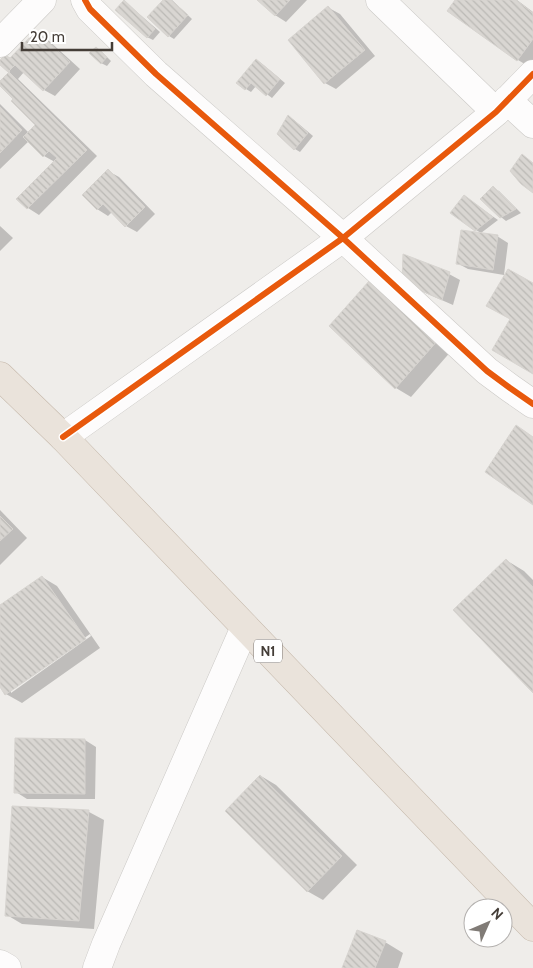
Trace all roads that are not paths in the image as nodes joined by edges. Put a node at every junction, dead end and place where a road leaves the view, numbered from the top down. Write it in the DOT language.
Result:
graph roads {
  1 [pos="42,0"];
  2 [pos="85,0"];
  3 [pos="380,0"];
  4 [pos="0,43"];
  5 [pos="533,74"];
  6 [pos="501,106"];
  7 [pos="533,124"];
  8 [pos="343,238"];
  9 [pos="0,376"];
  10 [pos="533,404"];
  11 [pos="64,437"];
  12 [pos="245,627"];
  13 [pos="533,927"];
  14 [pos="0,964"];
  15 [pos="7,968"];
  16 [pos="97,968"];
  1 -- 4 [label="street"];
  2 -- 8 [label="street"];
  3 -- 6 [label="street"];
  5 -- 6 [label="street"];
  6 -- 7 [label="street"];
  6 -- 8 [label="street"];
  8 -- 10 [label="street"];
  8 -- 11 [label="street"];
  9 -- 11 [label="highway, N1"];
  11 -- 12 [label="highway, N1"];
  12 -- 13 [label="highway, N1"];
  12 -- 16 [label="street"];
  14 -- 15 [label="street"];
}
